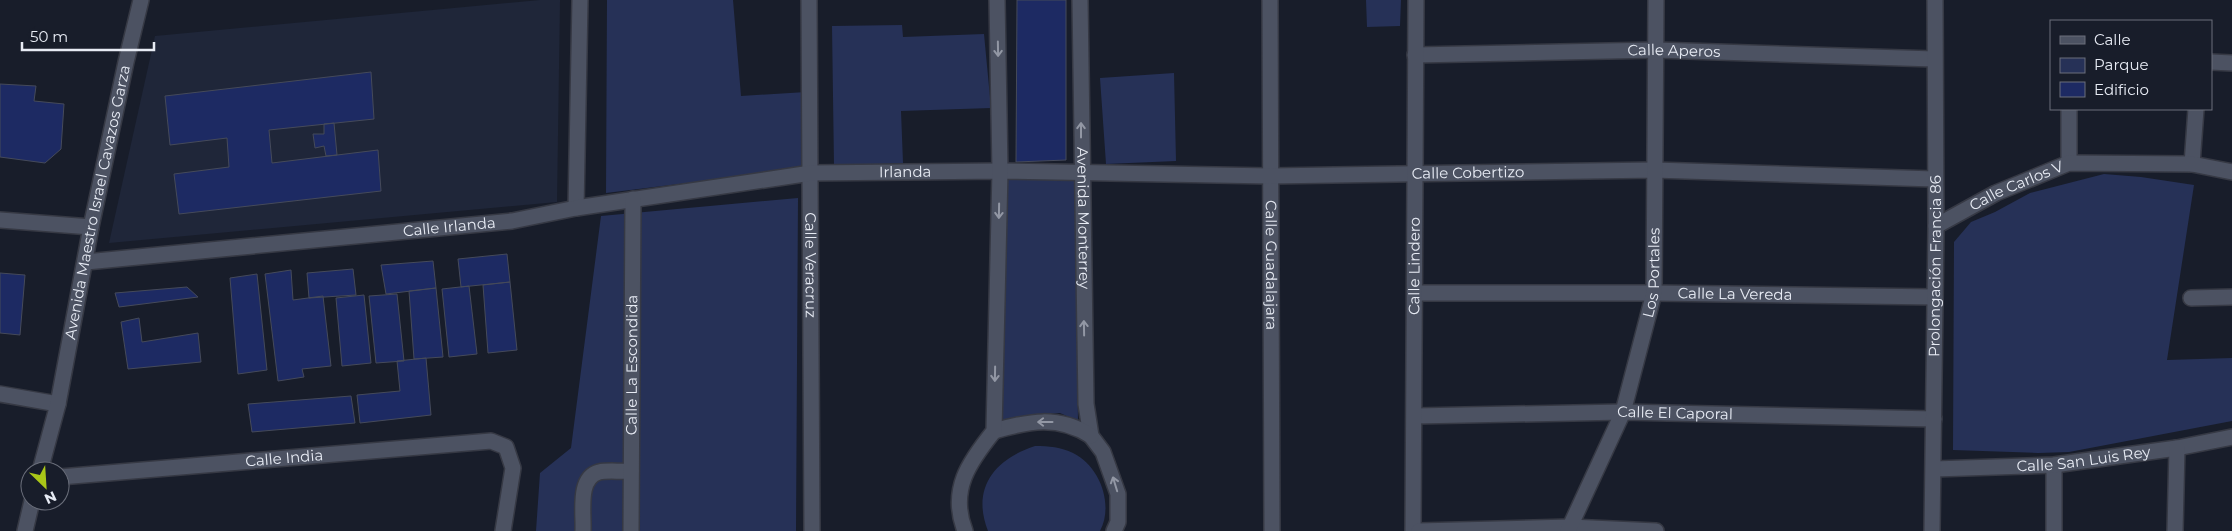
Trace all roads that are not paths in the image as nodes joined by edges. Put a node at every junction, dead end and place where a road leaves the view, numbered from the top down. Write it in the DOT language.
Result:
graph roads {
  1 [pos="141,0"];
  2 [pos="580,0"];
  3 [pos="809,0"];
  4 [pos="997,0"];
  5 [pos="1080,0"];
  6 [pos="1270,0"];
  7 [pos="1416,0"];
  8 [pos="1656,0"];
  9 [pos="1935,0"];
  10 [pos="1656,50"];
  11 [pos="1415,55"];
  12 [pos="1934,59"];
  13 [pos="2212,62"];
  14 [pos="2232,64"];
  15 [pos="2069,110"];
  16 [pos="2196,110"];
  17 [pos="2069,163"];
  18 [pos="2192,164"];
  19 [pos="1654,170"];
  20 [pos="1000,171"];
  21 [pos="1081,172"];
  22 [pos="2232,172"];
  23 [pos="810,173"];
  24 [pos="1416,175"];
  25 [pos="1270,176"];
  26 [pos="1934,179"];
  27 [pos="634,199"];
  28 [pos="576,208"];
  29 [pos="0,220"];
  30 [pos="1936,226"];
  31 [pos="91,227"];
  32 [pos="86,262"];
  33 [pos="1654,293"];
  34 [pos="1415,294"];
  35 [pos="1935,297"];
  36 [pos="2232,297"];
  37 [pos="2190,298"];
  38 [pos="0,394"];
  39 [pos="58,404"];
  40 [pos="1623,412"];
  41 [pos="1415,416"];
  42 [pos="1934,419"];
  43 [pos="994,430"];
  44 [pos="1091,436"];
  45 [pos="2232,437"];
  46 [pos="2176,448"];
  47 [pos="43,461"];
  48 [pos="2054,466"];
  49 [pos="1934,469"];
  50 [pos="631,472"];
  51 [pos="70,477"];
  52 [pos="30,511"];
  53 [pos="1569,529"];
  54 [pos="25,531"];
  55 [pos="503,531"];
  56 [pos="583,531"];
  57 [pos="631,531"];
  58 [pos="812,531"];
  59 [pos="966,531"];
  60 [pos="1114,531"];
  61 [pos="1272,531"];
  62 [pos="1413,531"];
  63 [pos="1418,531"];
  64 [pos="1656,531"];
  65 [pos="1932,531"];
  66 [pos="2054,531"];
  67 [pos="2176,531"];
  1 -- 31 [label="street, Avenida Maestro Israel Cavazos Garza"];
  2 -- 28 [label="street"];
  3 -- 23 [label="street, Calle Veracruz"];
  4 -- 20 [label="street, one-way"];
  21 -- 5 [label="street, Avenida Monterrey, one-way"];
  6 -- 25 [label="street, Calle Guadalajara"];
  7 -- 11 [label="street, Calle Lindero"];
  8 -- 10 [label="street, Los Portales"];
  9 -- 12 [label="street, Prolongación Francia 86"];
  10 -- 11 [label="street, Calle Aperos"];
  10 -- 12 [label="street, Calle Aperos"];
  10 -- 19 [label="street, Los Portales"];
  11 -- 24 [label="street, Calle Lindero"];
  12 -- 26 [label="street, Prolongación Francia 86"];
  13 -- 14 [label="street"];
  15 -- 17 [label="street"];
  16 -- 18 [label="street"];
  17 -- 18 [label="street, Calle Carlos V"];
  17 -- 30 [label="street, Calle Carlos V"];
  18 -- 22 [label="street, Calle Carlos V"];
  19 -- 24 [label="street, Calle Cobertizo"];
  19 -- 26 [label="street, Calle Cobertizo"];
  19 -- 33 [label="street, Los Portales"];
  20 -- 21 [label="street, Calle Cobertizo"];
  20 -- 23 [label="street, Irlanda"];
  20 -- 43 [label="street, one-way"];
  21 -- 25 [label="street, Calle Cobertizo"];
  44 -- 21 [label="street, Avenida Monterrey, one-way"];
  23 -- 27 [label="street, Calle Irlanda"];
  23 -- 58 [label="street, Calle Veracruz"];
  24 -- 25 [label="street, Calle Cobertizo"];
  24 -- 34 [label="street, Calle Lindero"];
  25 -- 61 [label="street, Calle Guadalajara"];
  26 -- 30 [label="street, Prolongación Francia 86"];
  27 -- 28 [label="street, Calle Irlanda"];
  27 -- 50 [label="street, Calle La Escondida"];
  28 -- 32 [label="street, Calle Irlanda"];
  29 -- 31 [label="street"];
  30 -- 35 [label="street, Prolongación Francia 86"];
  31 -- 32 [label="street, Avenida Maestro Israel Cavazos Garza"];
  32 -- 39 [label="street, Avenida Maestro Israel Cavazos Garza"];
  33 -- 34 [label="street, Calle La Vereda"];
  33 -- 35 [label="street, Calle La Vereda"];
  33 -- 40 [label="street, Los Portales"];
  34 -- 41 [label="street, Calle Lindero"];
  35 -- 42 [label="street, Prolongación Francia 86"];
  36 -- 37 [label="street"];
  38 -- 39 [label="street"];
  39 -- 47 [label="street, Avenida Maestro Israel Cavazos Garza"];
  40 -- 41 [label="street, Calle El Caporal"];
  40 -- 42 [label="street, Calle El Caporal"];
  40 -- 53 [label="street, Los Portales"];
  41 -- 62 [label="street, Calle Lindero"];
  42 -- 49 [label="street, Prolongación Francia 86"];
  44 -- 43 [label="street, Avenida Monterrey, one-way"];
  43 -- 59 [label="street"];
  60 -- 44 [label="street, Avenida Monterrey, one-way"];
  45 -- 46 [label="street, Calle San Luis Rey"];
  46 -- 48 [label="street, Calle San Luis Rey"];
  46 -- 67 [label="street"];
  48 -- 49 [label="street, Calle San Luis Rey"];
  48 -- 66 [label="street"];
  49 -- 65 [label="street, Prolongación Francia 86"];
  50 -- 56 [label="street"];
  50 -- 57 [label="street, Calle La Escondida"];
  51 -- 55 [label="street, Calle India"];
  52 -- 54 [label="street"];
  53 -- 63 [label="street"];
  53 -- 64 [label="street"];
}
